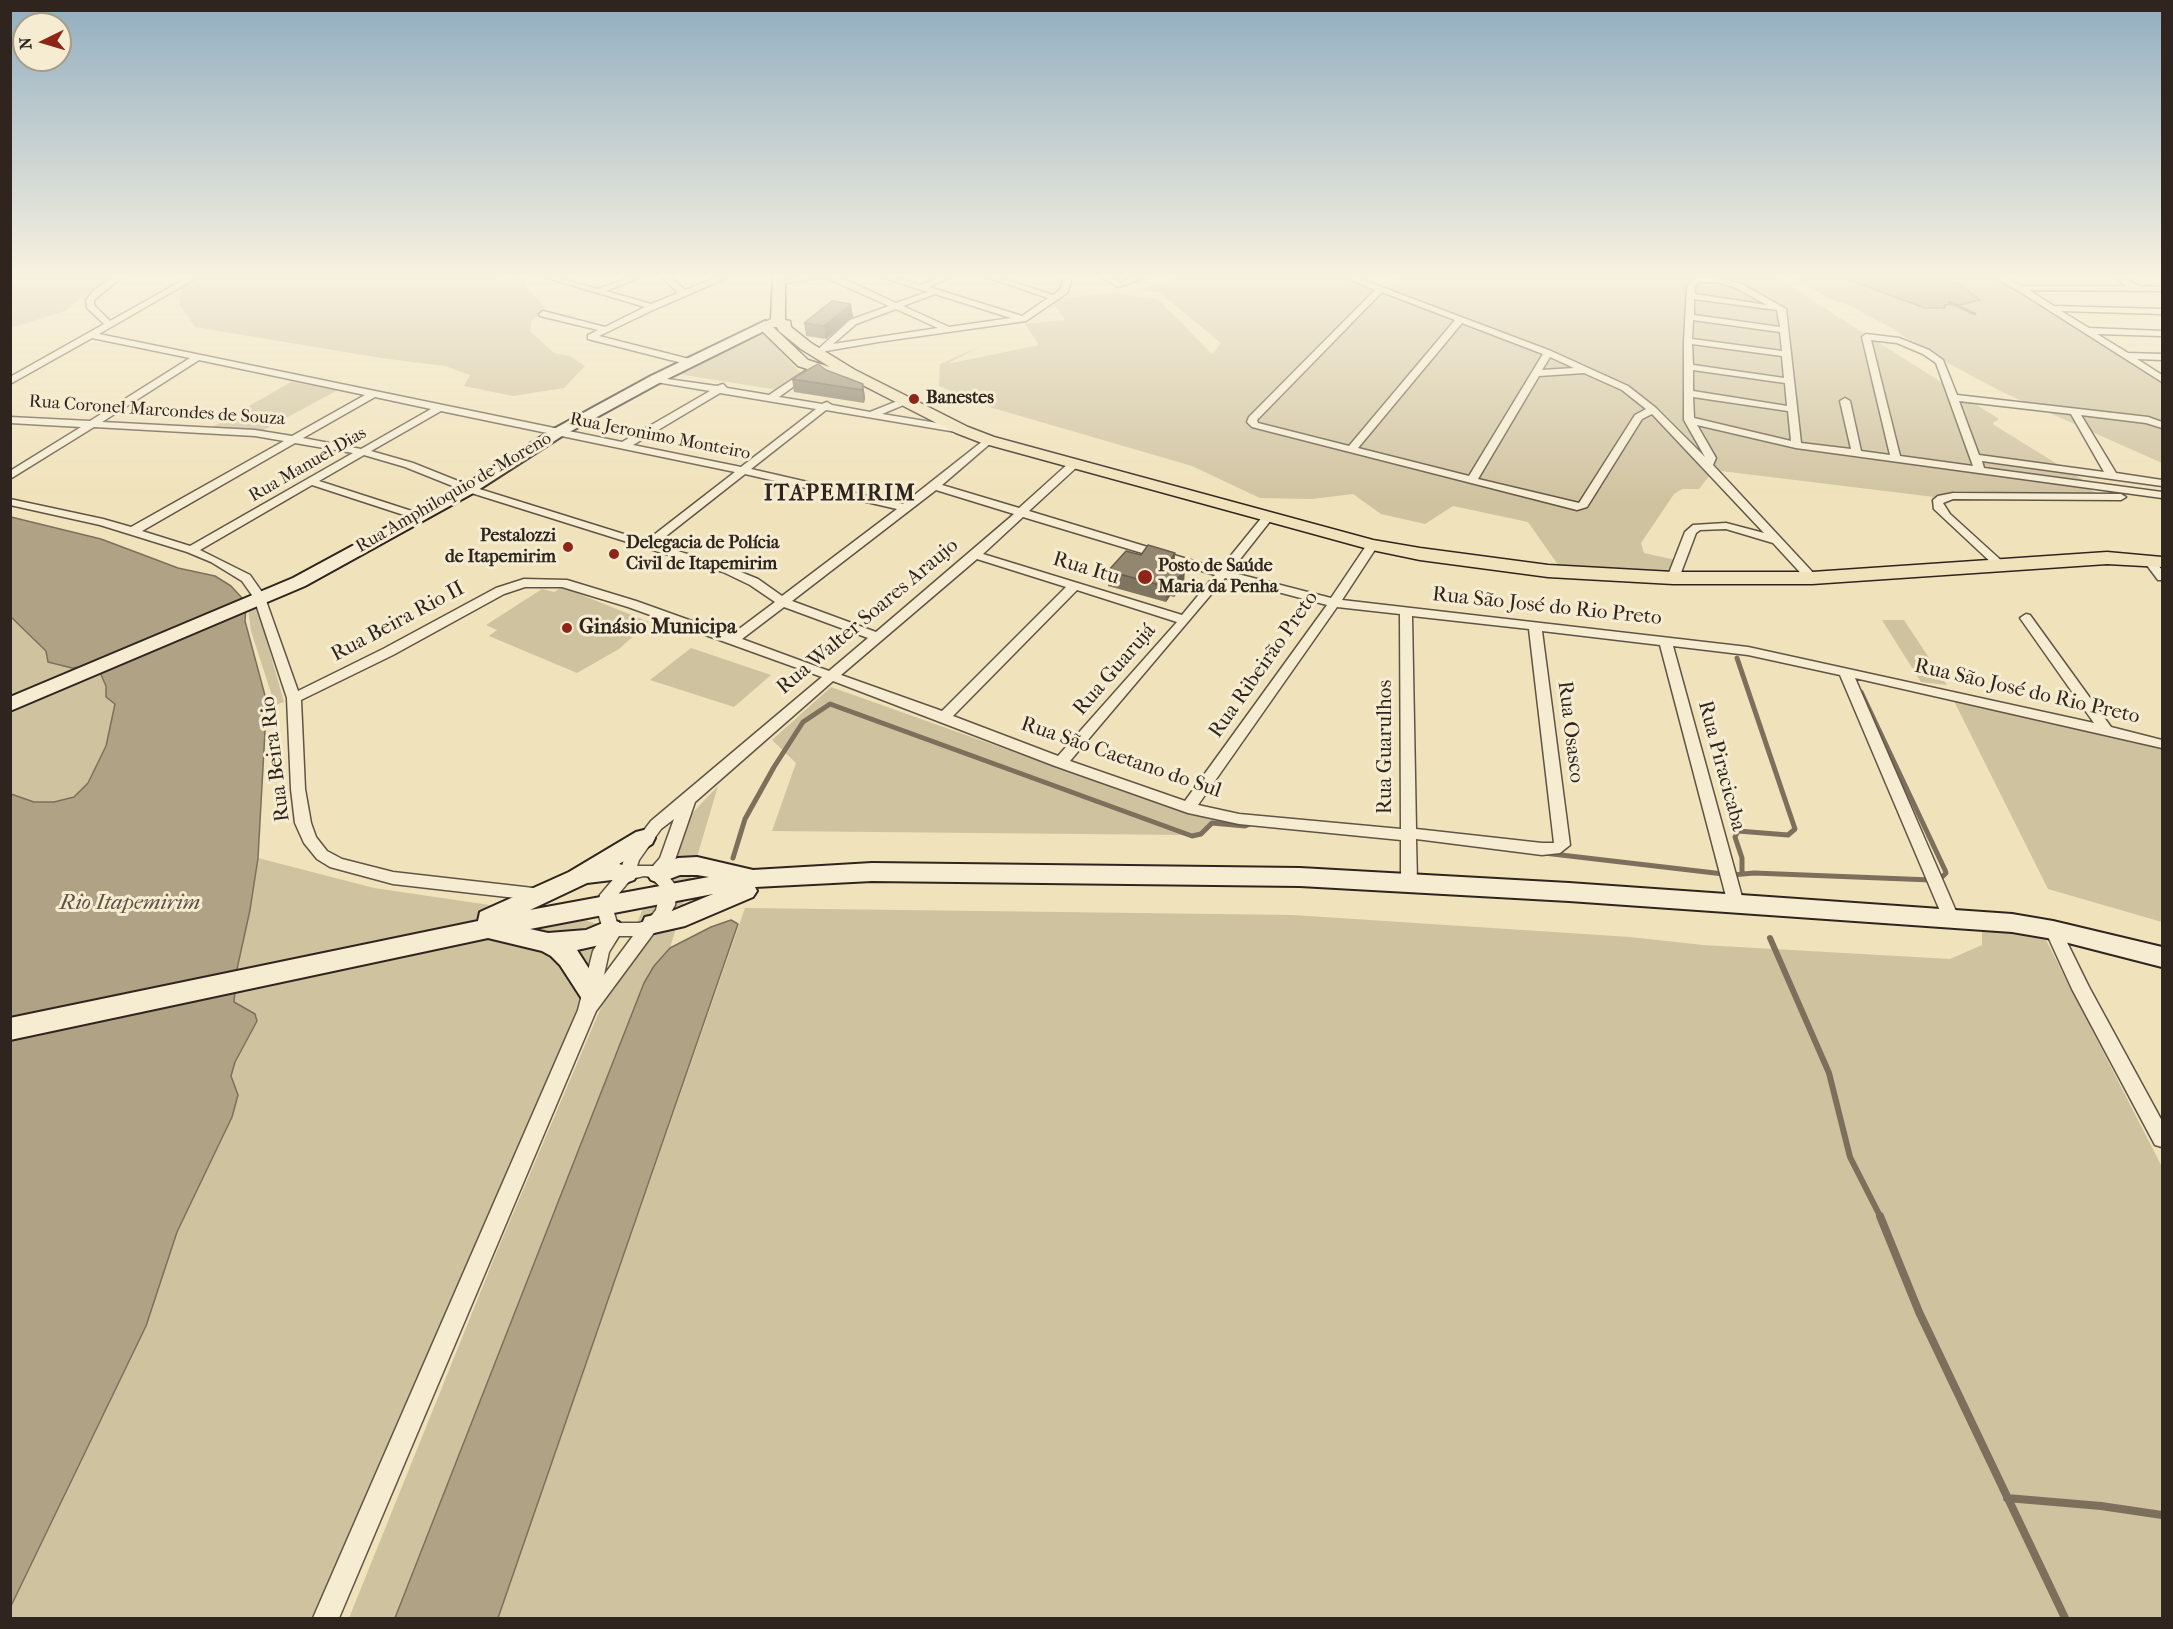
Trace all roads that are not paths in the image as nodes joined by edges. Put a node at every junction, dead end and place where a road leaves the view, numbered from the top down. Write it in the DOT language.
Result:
graph roads {
  1 [pos="64,350"];
  2 [pos="164,350"];
  3 [pos="643,350"];
  4 [pos="718,350"];
  5 [pos="790,350"];
  6 [pos="825,350"];
  7 [pos="843,350"];
  8 [pos="1320,350"];
  9 [pos="1435,350"];
  10 [pos="1540,350"];
  11 [pos="1688,350"];
  12 [pos="1755,350"];
  13 [pos="1785,350"];
  14 [pos="1869,350"];
  15 [pos="1919,350"];
  16 [pos="2117,350"];
  17 [pos="1548,353"];
  18 [pos="1785,354"];
  19 [pos="2126,356"];
  20 [pos="198,357"];
  21 [pos="818,357"];
  22 [pos="2163,357"];
  23 [pos="690,362"];
  24 [pos="1689,367"];
  25 [pos="1589,370"];
  26 [pos="1535,373"];
  27 [pos="662,376"];
  28 [pos="2163,379"];
  29 [pos="10,381"];
  30 [pos="1789,381"];
  31 [pos="730,384"];
  32 [pos="719,389"];
  33 [pos="1688,393"];
  34 [pos="374,394"];
  35 [pos="776,395"];
  36 [pos="1953,397"];
  37 [pos="905,401"];
  38 [pos="1845,401"];
  39 [pos="828,404"];
  40 [pos="441,407"];
  41 [pos="1791,409"];
  42 [pos="1653,410"];
  43 [pos="2074,411"];
  44 [pos="870,415"];
  45 [pos="10,420"];
  46 [pos="1689,420"];
  47 [pos="93,424"];
  48 [pos="2163,425"];
  49 [pos="962,430"];
  50 [pos="557,433"];
  51 [pos="295,439"];
  52 [pos="988,440"];
  53 [pos="1796,445"];
  54 [pos="625,446"];
  55 [pos="1351,450"];
  56 [pos="363,452"];
  57 [pos="1857,454"];
  58 [pos="1975,457"];
  59 [pos="1896,459"];
  60 [pos="1074,464"];
  61 [pos="1707,466"];
  62 [pos="1980,470"];
  63 [pos="744,471"];
  64 [pos="10,476"];
  65 [pos="2112,476"];
  66 [pos="312,482"];
  67 [pos="1471,482"];
  68 [pos="2163,483"];
  69 [pos="934,486"];
  70 [pos="469,489"];
  71 [pos="2160,497"];
  72 [pos="10,502"];
  73 [pos="905,508"];
  74 [pos="1023,513"];
  75 [pos="417,516"];
  76 [pos="1267,518"];
  77 [pos="131,532"];
  78 [pos="1775,540"];
  79 [pos="648,545"];
  80 [pos="1372,545"];
  81 [pos="191,550"];
  82 [pos="975,555"];
  83 [pos="2156,561"];
  84 [pos="2000,565"];
  85 [pos="1222,573"];
  86 [pos="2163,577"];
  87 [pos="1672,578"];
  88 [pos="1812,578"];
  89 [pos="1074,586"];
  90 [pos="254,600"];
  91 [pos="781,601"];
  92 [pos="1334,603"];
  93 [pos="1406,611"];
  94 [pos="2026,618"];
  95 [pos="1185,620"];
  96 [pos="1535,625"];
  97 [pos="877,637"];
  98 [pos="733,640"];
  99 [pos="1665,640"];
  100 [pos="1845,671"];
  101 [pos="830,676"];
  102 [pos="294,698"];
  103 [pos="10,705"];
  104 [pos="944,717"];
  105 [pos="2105,729"];
  106 [pos="2163,744"];
  107 [pos="1060,763"];
  108 [pos="688,800"];
  109 [pos="1188,808"];
  110 [pos="1408,834"];
  111 [pos="644,838"];
  112 [pos="1562,845"];
  113 [pos="627,873"];
  114 [pos="792,875"];
  115 [pos="577,878"];
  116 [pos="662,880"];
  117 [pos="1409,882"];
  118 [pos="542,895"];
  119 [pos="605,904"];
  120 [pos="1736,904"];
  121 [pos="1951,918"];
  122 [pos="652,925"];
  123 [pos="488,929"];
  124 [pos="612,929"];
  125 [pos="2053,930"];
  126 [pos="450,937"];
  127 [pos="548,943"];
  128 [pos="2163,957"];
  129 [pos="589,1001"];
  130 [pos="10,1029"];
  131 [pos="2163,1139"];
  132 [pos="326,1618"];
  1 -- 29 [label="street"];
  2 -- 20 [label="street, Rua Jeronimo Monteiro"];
  3 -- 23 [label="street"];
  4 -- 23 [label="main road, Rua Amphiloquio de Moreno"];
  5 -- 21 [label="main road"];
  6 -- 21 [label="street"];
  7 -- 21 [label="street"];
  8 -- 55 [label="street"];
  9 -- 55 [label="street"];
  10 -- 17 [label="street"];
  11 -- 24 [label="street"];
  12 -- 18 [label="street"];
  13 -- 18 [label="street"];
  14 -- 59 [label="street"];
  15 -- 36 [label="street"];
  16 -- 19 [label="street"];
  17 -- 25 [label="street"];
  17 -- 26 [label="street"];
  18 -- 30 [label="street"];
  19 -- 22 [label="street"];
  19 -- 28 [label="street"];
  20 -- 34 [label="street, Rua Jeronimo Monteiro"];
  20 -- 47 [label="street"];
  21 -- 35 [label="street"];
  21 -- 37 [label="main road"];
  23 -- 27 [label="main road, Rua Amphiloquio de Moreno"];
  24 -- 30 [label="street"];
  24 -- 33 [label="street"];
  25 -- 26 [label="street"];
  25 -- 42 [label="street"];
  26 -- 67 [label="street"];
  27 -- 31 [label="street"];
  27 -- 32 [label="street"];
  27 -- 50 [label="main road, Rua Amphiloquio de Moreno"];
  30 -- 41 [label="street"];
  31 -- 32 [label="street"];
  31 -- 35 [label="street"];
  32 -- 35 [label="street"];
  32 -- 54 [label="street"];
  33 -- 41 [label="street"];
  33 -- 46 [label="street"];
  34 -- 40 [label="street, Rua Jeronimo Monteiro"];
  34 -- 51 [label="street"];
  35 -- 39 [label="street"];
  36 -- 43 [label="street"];
  36 -- 58 [label="street"];
  37 -- 44 [label="street"];
  37 -- 49 [label="main road"];
  38 -- 57 [label="street"];
  39 -- 44 [label="street"];
  39 -- 63 [label="street"];
  40 -- 50 [label="street, Rua Jeronimo Monteiro"];
  40 -- 56 [label="street, Rua Manuel Dias"];
  41 -- 53 [label="street"];
  42 -- 61 [label="street"];
  42 -- 67 [label="street"];
  43 -- 48 [label="street"];
  43 -- 65 [label="street"];
  44 -- 49 [label="street"];
  45 -- 47 [label="street, Rua Coronel Marcondes de Souza"];
  46 -- 53 [label="street"];
  46 -- 61 [label="street"];
  47 -- 51 [label="street, Rua Coronel Marcondes de Souza"];
  47 -- 64 [label="street"];
  49 -- 52 [label="main road"];
  50 -- 54 [label="street, Rua Jeronimo Monteiro"];
  50 -- 70 [label="main road, Rua Amphiloquio de Moreno"];
  51 -- 56 [label="street, Rua Coronel Marcondes de Souza"];
  51 -- 77 [label="street"];
  52 -- 60 [label="main road"];
  52 -- 69 [label="street"];
  53 -- 57 [label="street"];
  54 -- 63 [label="street, Rua Jeronimo Monteiro"];
  55 -- 67 [label="street"];
  56 -- 66 [label="street, Rua Manuel Dias"];
  56 -- 70 [label="street, Rua Coronel Marcondes de Souza"];
  57 -- 59 [label="street"];
  58 -- 62 [label="street"];
  58 -- 65 [label="street"];
  59 -- 62 [label="street"];
  60 -- 74 [label="street, Rua Walter Soares Araujo"];
  60 -- 76 [label="main road"];
  61 -- 78 [label="street"];
  62 -- 71 [label="street"];
  63 -- 73 [label="street, Rua Jeronimo Monteiro"];
  63 -- 79 [label="street"];
  65 -- 68 [label="street"];
  66 -- 75 [label="street"];
  66 -- 81 [label="street, Rua Manuel Dias"];
  69 -- 73 [label="street"];
  69 -- 74 [label="street, Rua São José do Rio Preto"];
  70 -- 75 [label="main road, Rua Amphiloquio de Moreno"];
  70 -- 79 [label="street, Rua Coronel Marcondes de Souza"];
  71 -- 84 [label="street"];
  72 -- 77 [label="street, Rua Beira Rio"];
  73 -- 91 [label="street"];
  74 -- 82 [label="street, Rua Walter Soares Araujo"];
  74 -- 85 [label="street, Rua São José do Rio Preto"];
  75 -- 90 [label="main road, Rua Amphiloquio de Moreno"];
  76 -- 80 [label="main road"];
  76 -- 85 [label="street, Rua Guarujá"];
  77 -- 81 [label="street, Rua Beira Rio"];
  78 -- 87 [label="street"];
  78 -- 88 [label="street"];
  79 -- 91 [label="street, Rua Coronel Marcondes de Souza"];
  80 -- 87 [label="main road"];
  80 -- 92 [label="street, Rua Ribeirão Preto"];
  81 -- 90 [label="street, Rua Beira Rio"];
  82 -- 89 [label="street, Rua Itu"];
  82 -- 97 [label="street, Rua Walter Soares Araujo"];
  83 -- 84 [label="main road"];
  83 -- 86 [label="street"];
  84 -- 88 [label="main road"];
  85 -- 92 [label="street, Rua São José do Rio Preto"];
  85 -- 95 [label="street, Rua Guarujá"];
  87 -- 88 [label="main road"];
  89 -- 95 [label="street, Rua Itu"];
  89 -- 104 [label="street"];
  90 -- 102 [label="street, Rua Beira Rio"];
  90 -- 103 [label="main road, Rua Amphiloquio de Moreno"];
  91 -- 97 [label="street, Rua Coronel Marcondes de Souza"];
  91 -- 98 [label="street"];
  92 -- 93 [label="street, Rua São José do Rio Preto"];
  92 -- 109 [label="street, Rua Ribeirão Preto"];
  93 -- 96 [label="street, Rua São José do Rio Preto"];
  93 -- 110 [label="street, Rua Guarulhos"];
  94 -- 105 [label="street"];
  95 -- 107 [label="street, Rua Guarujá"];
  96 -- 99 [label="street, Rua São José do Rio Preto"];
  96 -- 112 [label="street, Rua Osasco"];
  97 -- 101 [label="street, Rua Walter Soares Araujo"];
  98 -- 101 [label="street, Rua Beira Rio II"];
  98 -- 102 [label="street, Rua Beira Rio II"];
  99 -- 100 [label="street, Rua São José do Rio Preto"];
  99 -- 120 [label="street, Rua Piracicaba"];
  100 -- 105 [label="street, Rua São José do Rio Preto"];
  100 -- 121 [label="street"];
  101 -- 104 [label="street, Rua São Caetano do Sul"];
  101 -- 108 [label="street, Rua Walter Soares Araujo"];
  102 -- 118 [label="street, Rua Beira Rio"];
  104 -- 107 [label="street, Rua São Caetano do Sul"];
  105 -- 106 [label="street, Rua São José do Rio Preto"];
  107 -- 109 [label="street, Rua São Caetano do Sul"];
  108 -- 111 [label="street, Rua Walter Soares Araujo"];
  108 -- 116 [label="street, Rua Walter Soares Araujo"];
  109 -- 110 [label="street, Rua São Caetano do Sul"];
  110 -- 112 [label="street, Rua São Caetano do Sul"];
  110 -- 117 [label="street, Rua Guarulhos"];
  111 -- 113 [label="street, Rua Walter Soares Araujo"];
  111 -- 115 [label="main road"];
  113 -- 115 [label="main road"];
  113 -- 116 [label="street"];
  113 -- 119 [label="street, Rua Walter Soares Araujo"];
  114 -- 116 [label="main road"];
  114 -- 117 [label="main road"];
  114 -- 122 [label="main road"];
  115 -- 118 [label="main road"];
  116 -- 119 [label="main road"];
  116 -- 122 [label="street, Rua Walter Soares Araujo"];
  117 -- 120 [label="main road"];
  118 -- 126 [label="main road"];
  119 -- 123 [label="main road"];
  119 -- 124 [label="street"];
  120 -- 121 [label="main road"];
  121 -- 125 [label="main road"];
  122 -- 124 [label="street"];
  122 -- 129 [label="street, Rua Walter Soares Araujo"];
  123 -- 126 [label="main road"];
  123 -- 127 [label="main road"];
  124 -- 127 [label="main road"];
  124 -- 129 [label="street"];
  125 -- 128 [label="main road"];
  125 -- 131 [label="street"];
  126 -- 130 [label="main road"];
  127 -- 129 [label="main road"];
  129 -- 132 [label="street"];
}
